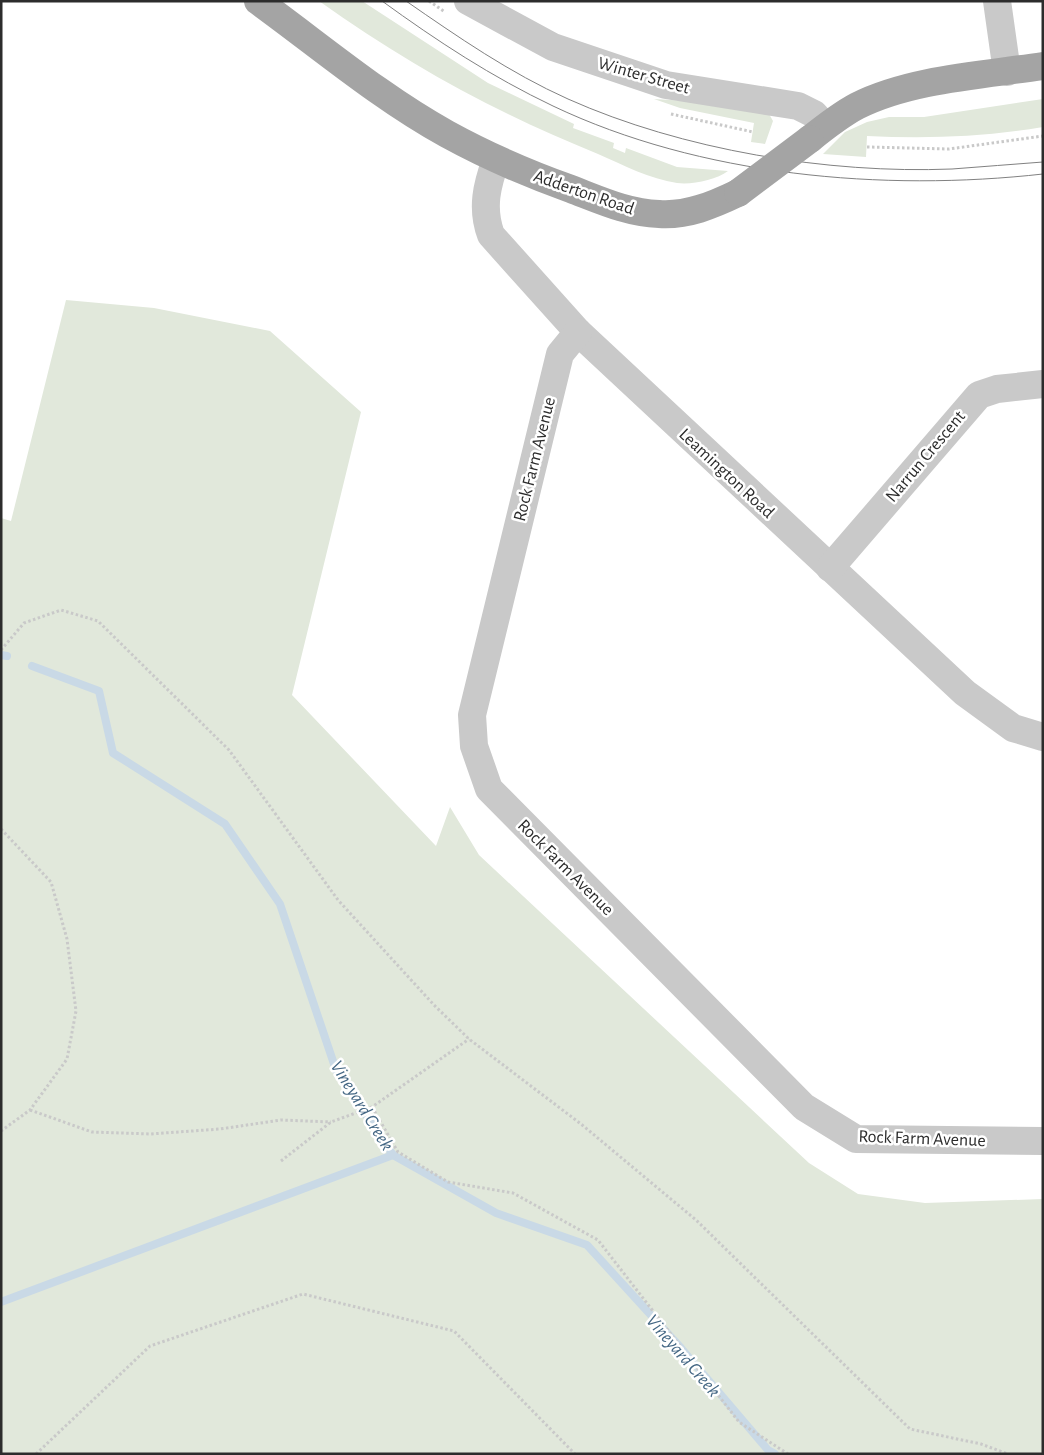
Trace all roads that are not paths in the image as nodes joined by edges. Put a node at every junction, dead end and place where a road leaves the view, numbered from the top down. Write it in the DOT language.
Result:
graph roads {
  1 [pos="258,1"];
  2 [pos="468,1"];
  3 [pos="997,1"];
  4 [pos="1043,66"];
  5 [pos="1007,72"];
  6 [pos="818,132"];
  7 [pos="496,160"];
  8 [pos="578,332"];
  9 [pos="1043,384"];
  10 [pos="830,568"];
  11 [pos="1043,737"];
  12 [pos="1043,1141"];
  1 -- 7 [label="main road, Adderton Road"];
  2 -- 6 [label="street, Winter Street"];
  3 -- 5 [label="street"];
  4 -- 5 [label="main road, Adderton Road"];
  5 -- 6 [label="main road, Adderton Road"];
  6 -- 7 [label="main road, Adderton Road, bridge"];
  7 -- 8 [label="street, Leamington Road"];
  8 -- 10 [label="street, Leamington Road"];
  8 -- 12 [label="street, Rock Farm Avenue"];
  9 -- 10 [label="street, Narrun Crescent"];
  10 -- 11 [label="street, Leamington Road"];
}
